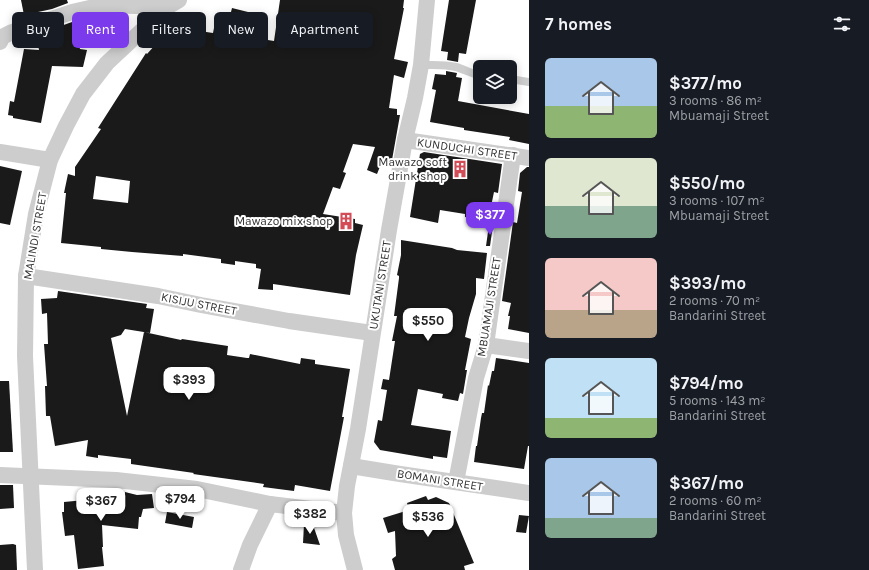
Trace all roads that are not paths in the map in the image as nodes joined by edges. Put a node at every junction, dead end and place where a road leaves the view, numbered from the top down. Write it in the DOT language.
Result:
graph roads {
  1 [pos="426,0"];
  2 [pos="173,4"];
  3 [pos="0,42"];
  4 [pos="421,65"];
  5 [pos="473,74"];
  6 [pos="517,80"];
  7 [pos="529,82"];
  8 [pos="405,140"];
  9 [pos="0,152"];
  10 [pos="513,155"];
  11 [pos="529,158"];
  12 [pos="50,160"];
  13 [pos="26,276"];
  14 [pos="372,333"];
  15 [pos="486,345"];
  16 [pos="529,351"];
  17 [pos="351,466"];
  18 [pos="0,475"];
  19 [pos="31,476"];
  20 [pos="456,482"];
  21 [pos="529,493"];
  22 [pos="270,504"];
  23 [pos="344,513"];
  24 [pos="35,570"];
  25 [pos="242,570"];
  26 [pos="355,570"];
  1 -- 4 [label="street, UKUTANI STREET"];
  2 -- 3 [label="street"];
  2 -- 12 [label="street, MALINDI STREET"];
  4 -- 5 [label="lane"];
  4 -- 8 [label="street, UKUTANI STREET"];
  6 -- 7 [label="lane"];
  8 -- 10 [label="street, KUNDUCHI STREET"];
  8 -- 14 [label="street, UKUTANI STREET"];
  9 -- 12 [label="street"];
  10 -- 11 [label="street, KUNDUCHI STREET"];
  10 -- 15 [label="street, MBUAMAJI STREET"];
  12 -- 13 [label="street, MALINDI STREET"];
  13 -- 14 [label="street, KISIJU STREET"];
  13 -- 19 [label="street, MALINDI STREET"];
  14 -- 17 [label="street, UKUTANI STREET"];
  15 -- 16 [label="street"];
  15 -- 20 [label="street, MBUAMAJI STREET"];
  17 -- 20 [label="street, BOMANI STREET"];
  17 -- 23 [label="street, UKUTANI STREET"];
  18 -- 19 [label="street"];
  19 -- 22 [label="street"];
  19 -- 24 [label="street, MALINDI STREET"];
  20 -- 21 [label="street, BOMANI STREET"];
  22 -- 23 [label="street"];
  22 -- 25 [label="street"];
  23 -- 26 [label="street, UKUTANI STREET"];
}
